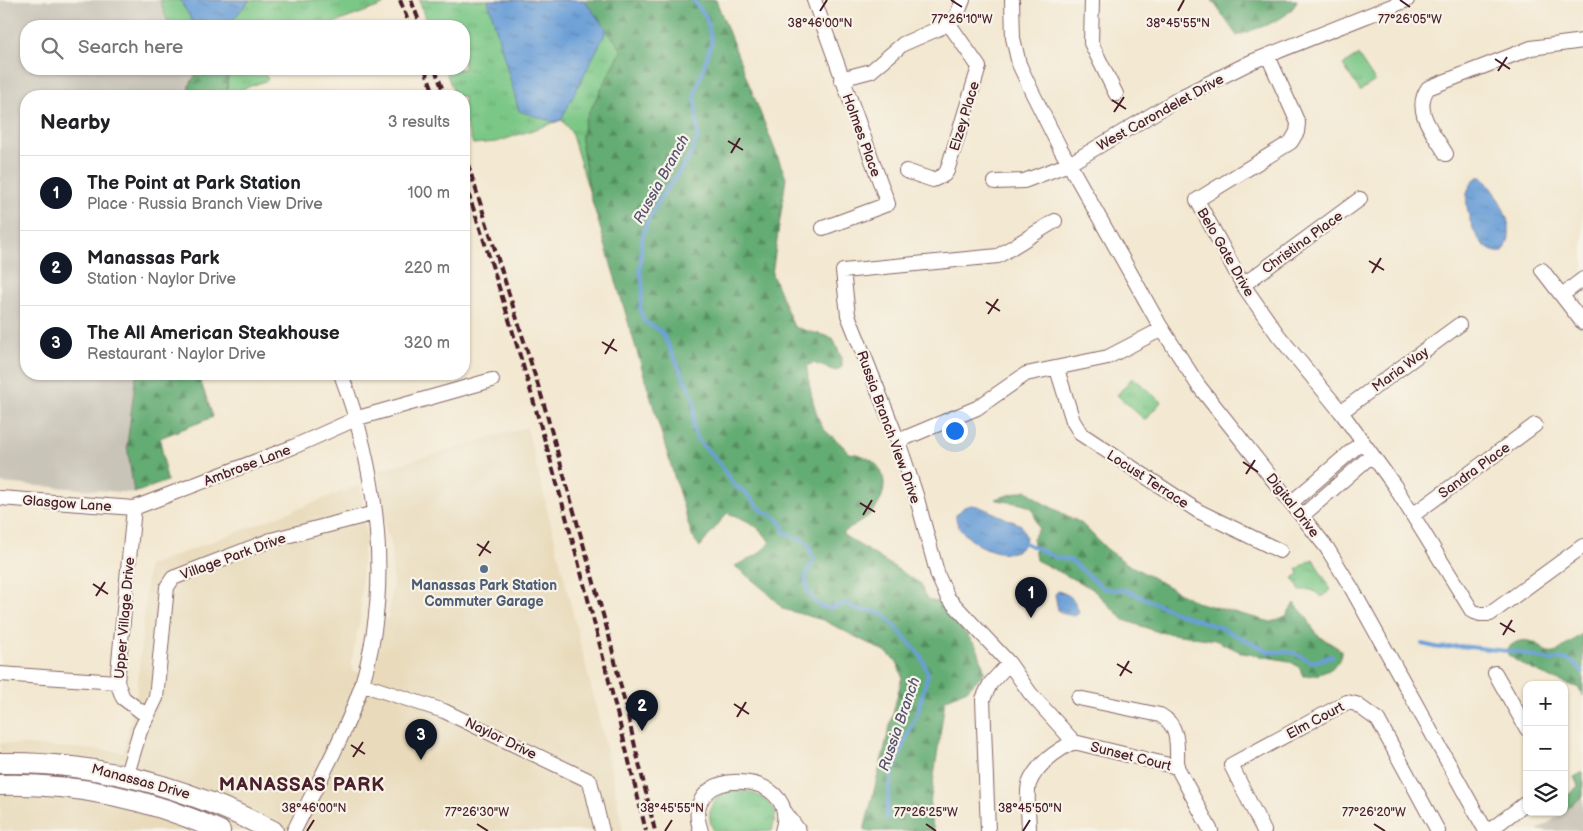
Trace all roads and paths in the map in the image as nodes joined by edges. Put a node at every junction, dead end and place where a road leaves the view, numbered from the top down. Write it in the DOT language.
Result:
graph roads {
  1 [pos="814,0"];
  2 [pos="963,0"];
  3 [pos="1012,0"];
  4 [pos="1092,0"];
  5 [pos="1407,0"];
  6 [pos="949,24"];
  7 [pos="1583,42"];
  8 [pos="1268,56"];
  9 [pos="842,79"];
  10 [pos="1116,94"];
  11 [pos="1446,154"];
  12 [pos="1069,164"];
  13 [pos="906,171"];
  14 [pos="994,182"];
  15 [pos="1360,199"];
  16 [pos="1055,221"];
  17 [pos="823,228"];
  18 [pos="1542,270"];
  19 [pos="1583,279"];
  20 [pos="1243,285"];
  21 [pos="1562,295"];
  22 [pos="1583,323"];
  23 [pos="1459,326"];
  24 [pos="1162,329"];
  25 [pos="1057,369"];
  26 [pos="343,380"];
  27 [pos="492,380"];
  28 [pos="1340,412"];
  29 [pos="358,418"];
  30 [pos="1535,425"];
  31 [pos="898,441"];
  32 [pos="1362,442"];
  33 [pos="1372,455"];
  34 [pos="0,498"];
  35 [pos="1292,502"];
  36 [pos="134,508"];
  37 [pos="375,514"];
  38 [pos="1303,515"];
  39 [pos="1413,515"];
  40 [pos="1583,546"];
  41 [pos="1280,551"];
  42 [pos="1009,663"];
  43 [pos="1495,673"];
  44 [pos="0,674"];
  45 [pos="117,682"];
  46 [pos="362,684"];
  47 [pos="1078,698"];
  48 [pos="147,716"];
  49 [pos="1525,726"];
  50 [pos="1074,742"];
  51 [pos="0,763"];
  52 [pos="1177,767"];
  53 [pos="127,774"];
  54 [pos="0,785"];
  55 [pos="56,787"];
  56 [pos="1523,805"];
  57 [pos="785,812"];
  58 [pos="220,831"];
  59 [pos="274,831"];
  60 [pos="294,831"];
  61 [pos="602,831"];
  62 [pos="701,831"];
  63 [pos="782,831"];
  64 [pos="799,831"];
  65 [pos="988,831"];
  66 [pos="1029,831"];
  67 [pos="1211,831"];
  68 [pos="1264,831"];
  69 [pos="1438,831"];
  70 [pos="1487,831"];
  1 -- 9 [label="street, Holmes Place"];
  2 -- 6 [label="street"];
  3 -- 12 [label="street, Digital Drive"];
  4 -- 10 [label="street"];
  5 -- 8 [label="street, West Carondelet Drive"];
  6 -- 9 [label="street"];
  6 -- 13 [label="street, Elzey Place"];
  7 -- 11 [label="street"];
  8 -- 12 [label="street, West Carondelet Drive"];
  8 -- 20 [label="street, Belo Gate Drive"];
  9 -- 17 [label="street, Holmes Place"];
  12 -- 14 [label="street, West Carondelet Drive"];
  12 -- 24 [label="street, Digital Drive"];
  15 -- 20 [label="street, Christina Place"];
  16 -- 31 [label="street, Russia Branch View Drive"];
  18 -- 21 [label="street"];
  19 -- 21 [label="street"];
  20 -- 28 [label="street, Belo Gate Drive"];
  21 -- 22 [label="street"];
  23 -- 28 [label="street, Maria Way"];
  24 -- 25 [label="street"];
  24 -- 35 [label="street, Digital Drive"];
  25 -- 31 [label="street"];
  25 -- 41 [label="street, Locust Terrace"];
  26 -- 29 [label="street"];
  27 -- 29 [label="street, Ambrose Lane"];
  28 -- 32 [label="street, Belo Gate Drive"];
  29 -- 36 [label="street, Ambrose Lane"];
  29 -- 37 [label="street"];
  30 -- 39 [label="street, Sandra Place"];
  31 -- 42 [label="street, Russia Branch View Drive"];
  32 -- 33 [label="street, Belo Gate Drive"];
  32 -- 35 [label="street"];
  33 -- 38 [label="street"];
  33 -- 39 [label="street, Belo Gate Drive"];
  34 -- 36 [label="street, Glasgow Lane"];
  35 -- 38 [label="street, Digital Drive"];
  36 -- 45 [label="street, Upper Village Drive"];
  37 -- 46 [label="street"];
  37 -- 48 [label="street, Village Park Drive"];
  38 -- 70 [label="street, Digital Drive"];
  39 -- 40 [label="street, Belo Gate Drive"];
  42 -- 50 [label="street, Sunset Court"];
  42 -- 65 [label="street"];
  43 -- 49 [label="street"];
  44 -- 45 [label="street"];
  45 -- 48 [label="street, Upper Village Drive"];
  46 -- 60 [label="street"];
  46 -- 61 [label="street, Naylor Drive"];
  47 -- 52 [label="street"];
  48 -- 53 [label="street, Village Park Drive"];
  50 -- 52 [label="street, Sunset Court"];
  50 -- 66 [label="street, Sunset Court"];
  51 -- 53 [label="main road, Manassas Drive"];
  52 -- 67 [label="street, Sunset Court"];
  53 -- 55 [label="main road"];
  53 -- 59 [label="main road, Manassas Drive"];
  54 -- 55 [label="main road, Manassas Drive"];
  55 -- 58 [label="main road, Manassas Drive"];
  56 -- 70 [label="street"];
  57 -- 62 [label="street"];
  57 -- 63 [label="street"];
  57 -- 64 [label="street"];
  68 -- 69 [label="street, Elm Court"];
}
